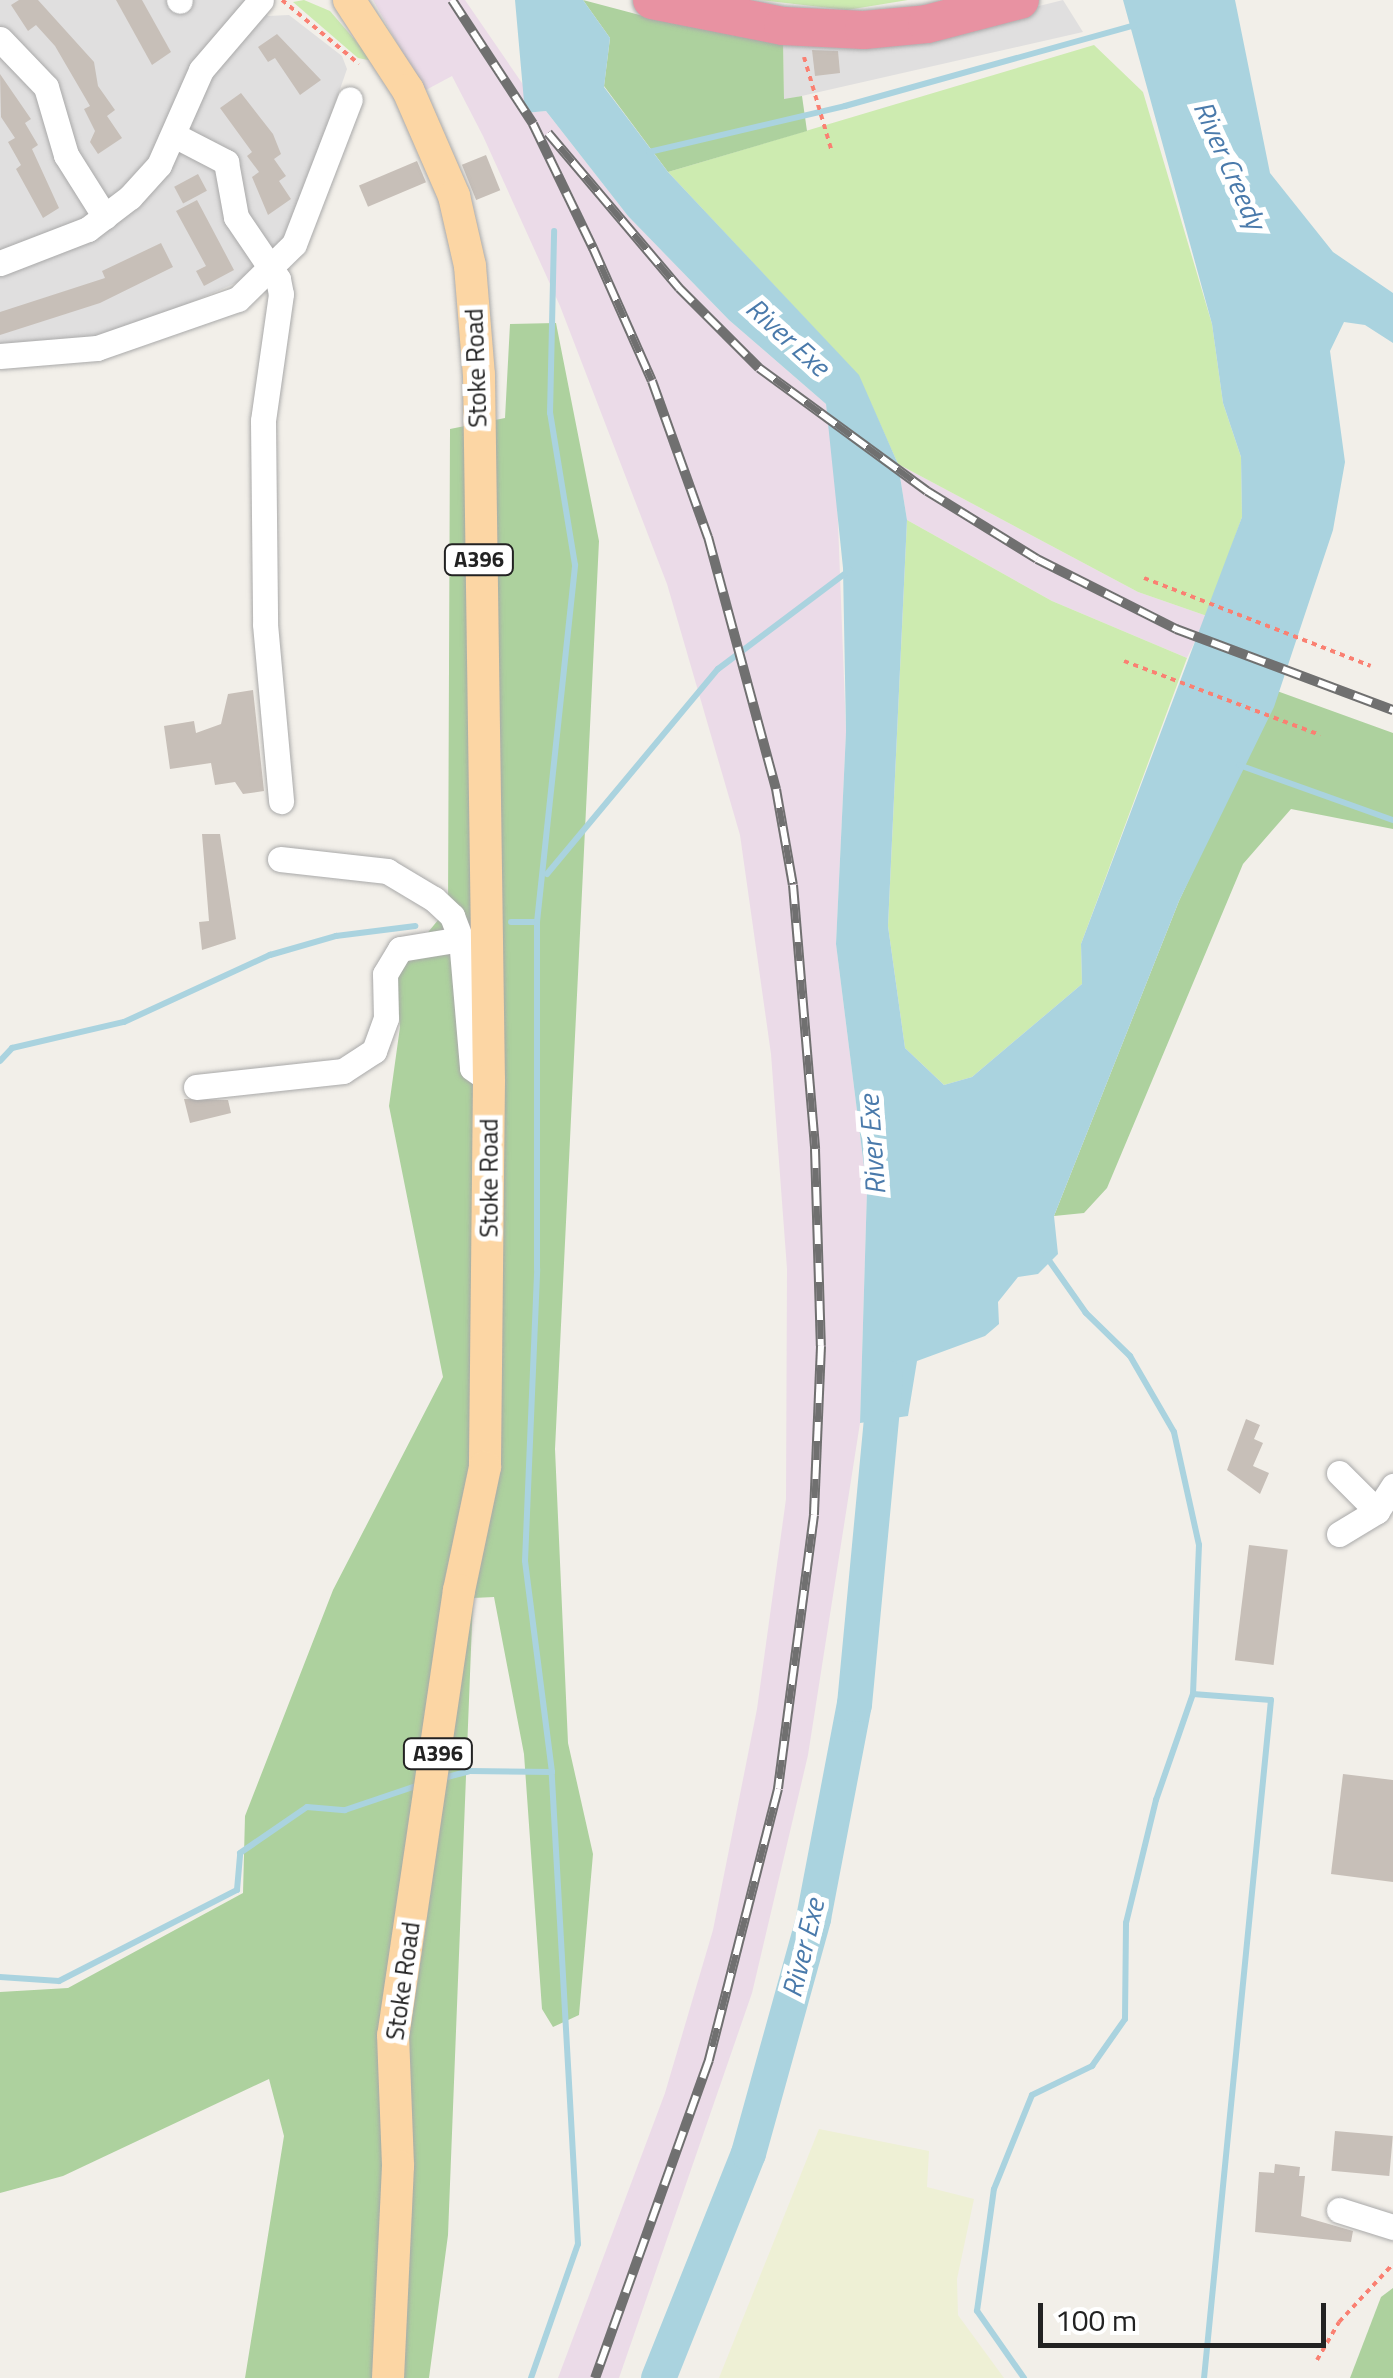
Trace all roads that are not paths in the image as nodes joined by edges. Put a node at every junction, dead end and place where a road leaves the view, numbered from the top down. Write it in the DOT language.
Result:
graph roads {
  1 [pos="261,0"];
  2 [pos="349,0"];
  3 [pos="652,0"];
  4 [pos="1020,0"];
  5 [pos="0,40"];
  6 [pos="350,98"];
  7 [pos="174,135"];
  8 [pos="105,217"];
  9 [pos="0,263"];
  10 [pos="272,270"];
  11 [pos="0,356"];
  12 [pos="281,802"];
  13 [pos="280,858"];
  14 [pos="460,938"];
  15 [pos="489,1080"];
  16 [pos="196,1087"];
  17 [pos="1339,1472"];
  18 [pos="1393,1486"];
  19 [pos="1376,1512"];
  20 [pos="1339,1534"];
  21 [pos="1340,2210"];
  22 [pos="1393,2227"];
  23 [pos="388,2378"];
  1 -- 7 [label="street"];
  2 -- 15 [label="main road, Stoke Road / A396"];
  3 -- 4 [label="highway"];
  5 -- 8 [label="street"];
  6 -- 10 [label="street"];
  7 -- 8 [label="street"];
  7 -- 10 [label="street"];
  8 -- 9 [label="street"];
  10 -- 11 [label="street"];
  10 -- 12 [label="street"];
  13 -- 14 [label="street"];
  14 -- 15 [label="street"];
  14 -- 16 [label="street"];
  15 -- 23 [label="main road, Stoke Road / A396"];
  17 -- 19 [label="street"];
  18 -- 19 [label="street"];
  19 -- 20 [label="street"];
  21 -- 22 [label="street"];
}
